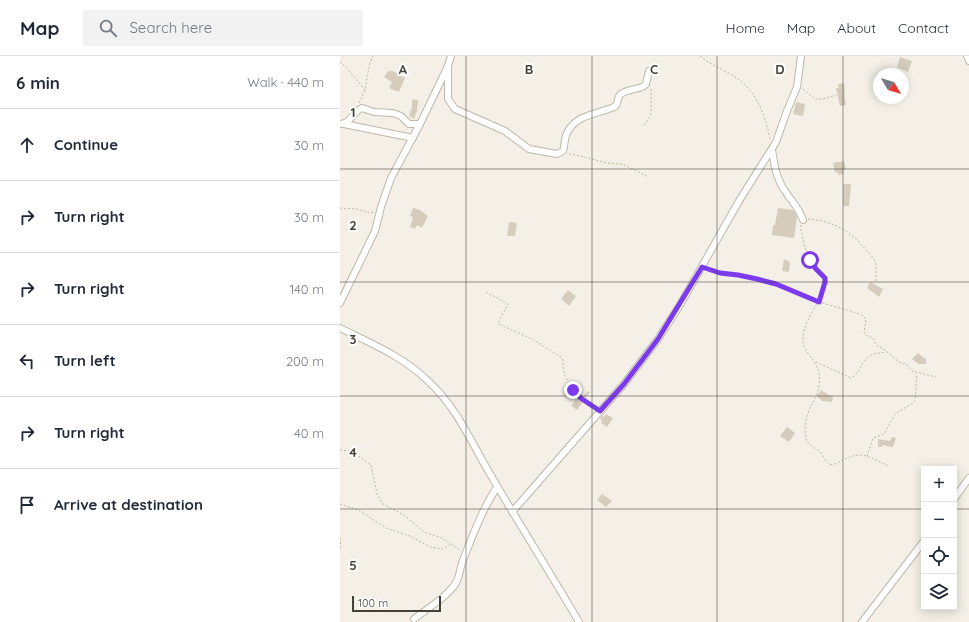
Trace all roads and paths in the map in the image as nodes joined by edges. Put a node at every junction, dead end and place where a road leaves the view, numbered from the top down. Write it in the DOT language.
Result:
graph roads {
  1 [pos="373,56"];
  2 [pos="451,56"];
  3 [pos="700,56"];
  4 [pos="801,56"];
  5 [pos="967,56"];
  6 [pos="969,61"];
  7 [pos="340,62"];
  8 [pos="448,66"];
  9 [pos="650,71"];
  10 [pos="648,78"];
  11 [pos="797,86"];
  12 [pos="365,90"];
  13 [pos="836,95"];
  14 [pos="359,103"];
  15 [pos="342,124"];
  16 [pos="420,124"];
  17 [pos="644,125"];
  18 [pos="413,138"];
  19 [pos="772,149"];
  20 [pos="560,153"];
  21 [pos="646,176"];
  22 [pos="381,207"];
  23 [pos="340,208"];
  24 [pos="803,220"];
  25 [pos="702,267"];
  26 [pos="876,282"];
  27 [pos="486,292"];
  28 [pos="819,302"];
  29 [pos="340,303"];
  30 [pos="340,328"];
  31 [pos="887,352"];
  32 [pos="815,361"];
  33 [pos="917,373"];
  34 [pos="936,377"];
  35 [pos="600,411"];
  36 [pos="340,450"];
  37 [pos="867,456"];
  38 [pos="890,468"];
  39 [pos="969,478"];
  40 [pos="497,487"];
  41 [pos="957,495"];
  42 [pos="340,504"];
  43 [pos="512,512"];
  44 [pos="340,538"];
  45 [pos="451,544"];
  46 [pos="921,545"];
  47 [pos="340,549"];
  48 [pos="466,552"];
  49 [pos="414,619"];
  50 [pos="578,622"];
  51 [pos="862,622"];
  1 -- 12 [label="path"];
  2 -- 8 [label="street"];
  3 -- 19 [label="path"];
  4 -- 11 [label="street"];
  5 -- 6 [label="street"];
  7 -- 12 [label="path"];
  8 -- 16 [label="street"];
  8 -- 20 [label="street"];
  9 -- 10 [label="street"];
  10 -- 17 [label="path"];
  10 -- 20 [label="street"];
  11 -- 13 [label="path"];
  11 -- 19 [label="street"];
  12 -- 14 [label="path"];
  15 -- 16 [label="street"];
  15 -- 18 [label="street"];
  16 -- 18 [label="street"];
  18 -- 22 [label="street"];
  19 -- 24 [label="street"];
  19 -- 25 [label="street"];
  20 -- 21 [label="path"];
  22 -- 23 [label="path"];
  22 -- 29 [label="street"];
  24 -- 26 [label="path"];
  24 -- 28 [label="path"];
  25 -- 28 [label="path"];
  25 -- 35 [label="street"];
  27 -- 35 [label="path"];
  28 -- 31 [label="path"];
  28 -- 32 [label="path"];
  30 -- 40 [label="street"];
  31 -- 32 [label="path"];
  31 -- 33 [label="path"];
  32 -- 37 [label="path"];
  33 -- 34 [label="path"];
  33 -- 37 [label="path"];
  35 -- 43 [label="street"];
  36 -- 45 [label="path"];
  37 -- 38 [label="path"];
  39 -- 41 [label="street"];
  40 -- 43 [label="street"];
  40 -- 48 [label="street"];
  42 -- 45 [label="path"];
  43 -- 50 [label="street"];
  44 -- 47 [label="path"];
  45 -- 48 [label="path"];
  46 -- 51 [label="street"];
  48 -- 49 [label="street"];
}
